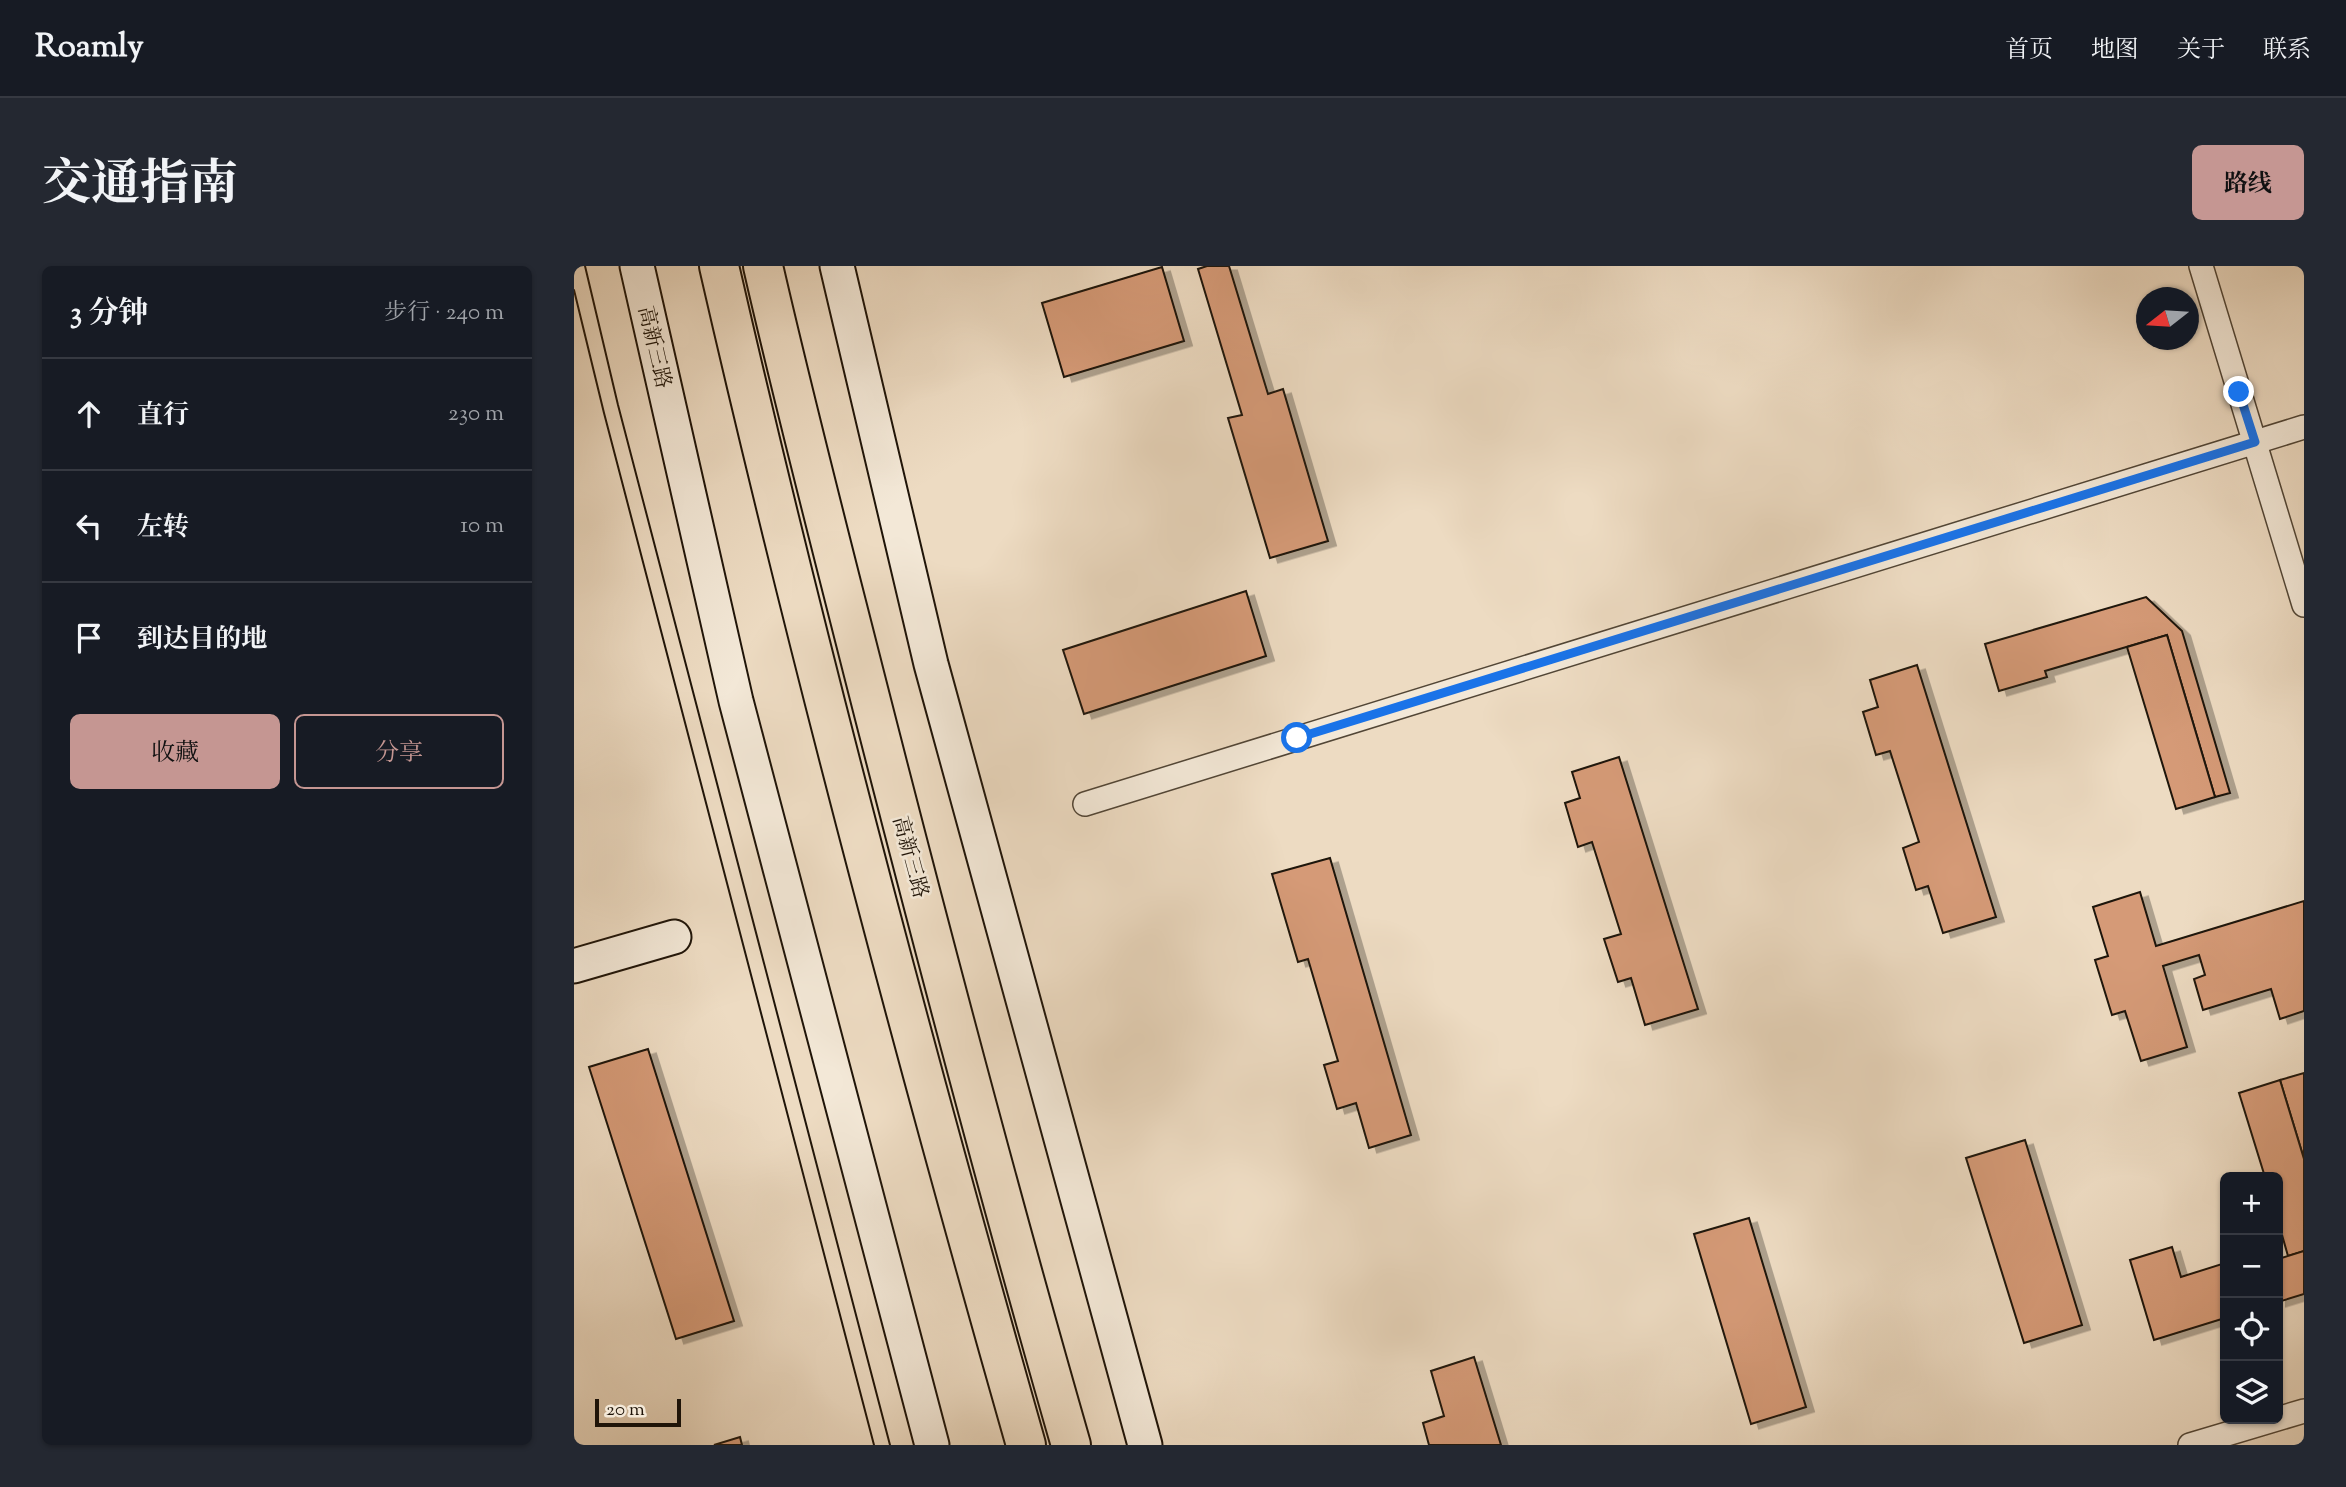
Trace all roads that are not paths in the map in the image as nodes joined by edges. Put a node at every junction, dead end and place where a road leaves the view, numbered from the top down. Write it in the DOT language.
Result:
graph roads {
  1 [pos="637,266"];
  2 [pos="719,266"];
  3 [pos="763,266"];
  4 [pos="837,266"];
  5 [pos="2201,266"];
  6 [pos="2304,426"];
  7 [pos="2255,442"];
  8 [pos="2304,605"];
  9 [pos="1085,804"];
  10 [pos="674,937"];
  11 [pos="574,966"];
  12 [pos="2304,1411"];
  13 [pos="932,1445"];
  14 [pos="1027,1445"];
  15 [pos="1071,1445"];
  16 [pos="1145,1445"];
  17 [pos="2190,1445"];
  1 -- 13 [label="main road, 高新三路"];
  2 -- 14 [label="highway, 高新三路"];
  3 -- 15 [label="highway, 高新三路"];
  4 -- 16 [label="main road"];
  5 -- 7 [label="street"];
  6 -- 7 [label="street"];
  7 -- 8 [label="street"];
  7 -- 9 [label="street"];
  10 -- 11 [label="main road"];
  12 -- 17 [label="street"];
}
